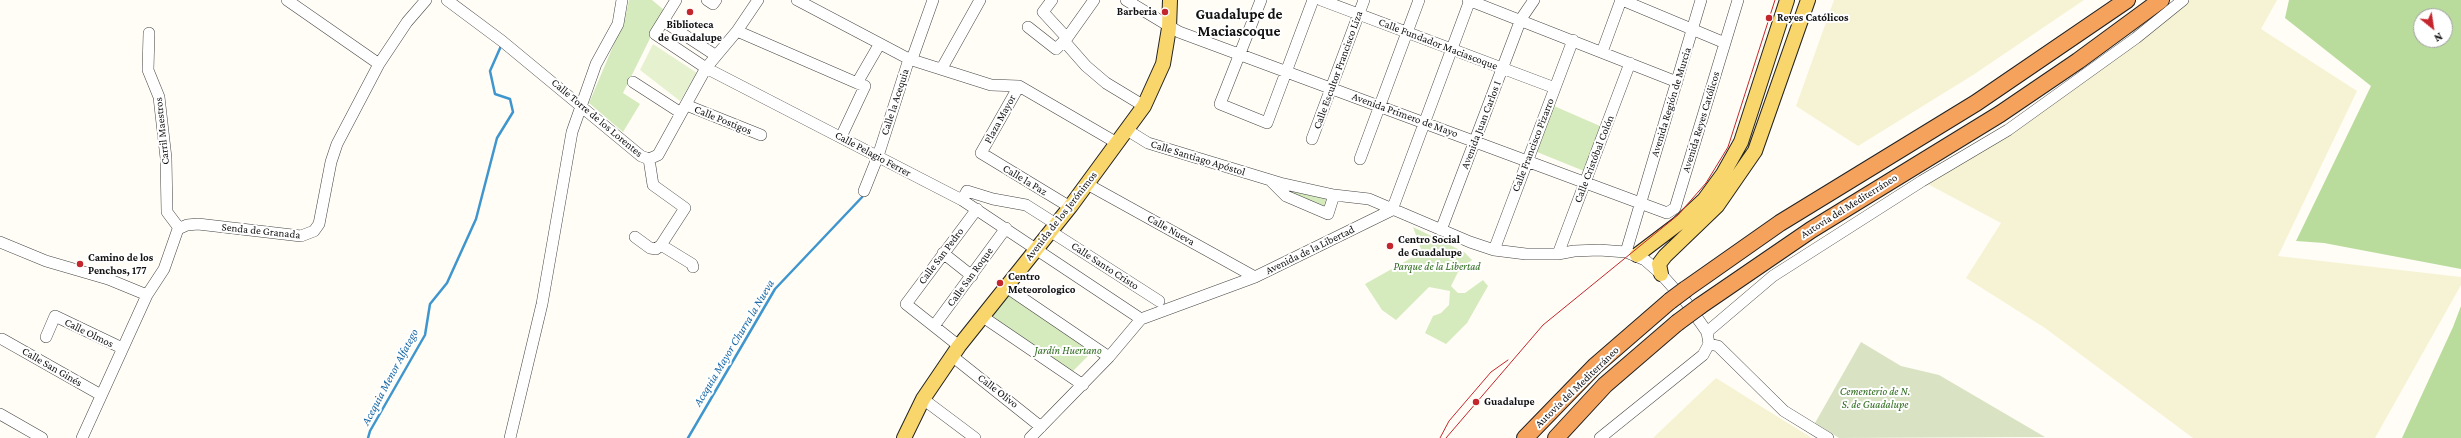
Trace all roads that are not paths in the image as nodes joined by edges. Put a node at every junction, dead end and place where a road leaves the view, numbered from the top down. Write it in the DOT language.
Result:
graph roads {
  1 [pos="287,0"];
  2 [pos="426,0"];
  3 [pos="447,0"];
  4 [pos="622,0"];
  5 [pos="676,0"];
  6 [pos="758,0"];
  7 [pos="797,0"];
  8 [pos="933,0"];
  9 [pos="1052,0"];
  10 [pos="1094,0"];
  11 [pos="1126,0"];
  12 [pos="1170,0"];
  13 [pos="1261,0"];
  14 [pos="1313,0"];
  15 [pos="1321,0"];
  16 [pos="1364,0"];
  17 [pos="1419,0"];
  18 [pos="1469,0"];
  19 [pos="1534,0"];
  20 [pos="1621,0"];
  21 [pos="1701,0"];
  22 [pos="1738,0"];
  23 [pos="1787,0"];
  24 [pos="1808,0"];
  25 [pos="2127,0"];
  26 [pos="2161,0"];
  27 [pos="2183,0"];
  28 [pos="976,2"];
  29 [pos="1359,14"];
  30 [pos="1521,19"];
  31 [pos="663,21"];
  32 [pos="1028,27"];
  33 [pos="1169,28"];
  34 [pos="1692,29"];
  35 [pos="737,30"];
  36 [pos="150,33"];
  37 [pos="1407,33"];
  38 [pos="1065,39"];
  39 [pos="1573,40"];
  40 [pos="1725,43"];
  41 [pos="879,45"];
  42 [pos="1451,49"];
  43 [pos="1602,52"];
  44 [pos="1242,54"];
  45 [pos="715,55"];
  46 [pos="910,59"];
  47 [pos="1630,63"];
  48 [pos="379,64"];
  49 [pos="706,68"];
  50 [pos="942,68"];
  51 [pos="1502,69"];
  52 [pos="1287,71"];
  53 [pos="633,82"];
  54 [pos="857,82"];
  55 [pos="1677,82"];
  56 [pos="1018,86"];
  57 [pos="1331,87"];
  58 [pos="1555,88"];
  59 [pos="582,105"];
  60 [pos="1380,105"];
  61 [pos="1144,106"];
  62 [pos="684,109"];
  63 [pos="1424,122"];
  64 [pos="1127,130"];
  65 [pos="761,135"];
  66 [pos="841,137"];
  67 [pos="1312,139"];
  68 [pos="1474,140"];
  69 [pos="1117,142"];
  70 [pos="981,153"];
  71 [pos="878,156"];
  72 [pos="649,159"];
  73 [pos="1360,159"];
  74 [pos="1527,160"];
  75 [pos="1271,181"];
  76 [pos="1585,182"];
  77 [pos="1087,184"];
  78 [pos="864,191"];
  79 [pos="1334,195"];
  80 [pos="962,200"];
  81 [pos="1641,203"];
  82 [pos="1070,207"];
  83 [pos="977,209"];
  84 [pos="1392,210"];
  85 [pos="1053,227"];
  86 [pos="179,228"];
  87 [pos="1006,228"];
  88 [pos="1440,230"];
  89 [pos="1692,231"];
  90 [pos="635,237"];
  91 [pos="0,242"];
  92 [pos="661,245"];
  93 [pos="1036,248"];
  94 [pos="1494,250"];
  95 [pos="943,253"];
  96 [pos="1558,254"];
  97 [pos="1636,256"];
  98 [pos="693,267"];
  99 [pos="1661,274"];
  100 [pos="972,276"];
  101 [pos="1255,277"];
  102 [pos="1006,287"];
  103 [pos="147,295"];
  104 [pos="1159,301"];
  105 [pos="906,304"];
  106 [pos="983,317"];
  107 [pos="1141,319"];
  108 [pos="934,326"];
  109 [pos="1707,332"];
  110 [pos="46,337"];
  111 [pos="2,339"];
  112 [pos="1709,344"];
  113 [pos="122,348"];
  114 [pos="956,351"];
  115 [pos="1109,357"];
  116 [pos="1083,385"];
  117 [pos="101,395"];
  118 [pos="923,398"];
  119 [pos="0,414"];
  120 [pos="1041,427"];
  121 [pos="42,438"];
  122 [pos="82,438"];
  123 [pos="510,438"];
  124 [pos="904,438"];
  125 [pos="974,438"];
  126 [pos="1030,438"];
  127 [pos="1525,438"];
  128 [pos="1556,438"];
  129 [pos="1600,438"];
  130 [pos="1828,438"];
  1 -- 48 [label="street"];
  2 -- 48 [label="street, Senda de Granada"];
  3 -- 59 [label="street, Calle Torre de los Lorentes"];
  4 -- 59 [label="street"];
  5 -- 31 [label="street"];
  6 -- 35 [label="street, Calle Torre de los Lorentes"];
  7 -- 41 [label="street"];
  8 -- 46 [label="street, Calle la Acequia"];
  9 -- 38 [label="street"];
  10 -- 38 [label="street"];
  11 -- 33 [label="street, Avenida Primero de Mayo"];
  12 -- 33 [label="main road, Avenida de los Jerónimos"];
  13 -- 44 [label="street"];
  14 -- 52 [label="street"];
  15 -- 29 [label="street, Calle Fundador Maciascoque"];
  16 -- 29 [label="street, Calle Escultor Francisco Liza"];
  17 -- 37 [label="street"];
  18 -- 30 [label="street"];
  18 -- 42 [label="street"];
  19 -- 30 [label="street, Avenida Juan Carlos I"];
  20 -- 34 [label="street"];
  20 -- 43 [label="street"];
  21 -- 34 [label="street, Avenida Región de Murcia"];
  22 -- 40 [label="street, Avenida Reyes Católicos"];
  23 -- 97 [label="main road"];
  24 -- 89 [label="main road"];
  25 -- 127 [label="highway, Autovía del Mediterráneo, bridge"];
  26 -- 128 [label="highway, Autovía del Mediterráneo, bridge"];
  27 -- 109 [label="street"];
  28 -- 50 [label="street"];
  29 -- 37 [label="street, Calle Fundador Maciascoque"];
  29 -- 57 [label="street, Calle Escultor Francisco Liza"];
  30 -- 39 [label="street"];
  30 -- 51 [label="street, Avenida Juan Carlos I"];
  31 -- 45 [label="street"];
  31 -- 49 [label="street, Calle Pelagio Ferrer"];
  32 -- 38 [label="street"];
  33 -- 44 [label="street, Avenida Primero de Mayo"];
  33 -- 61 [label="main road, Avenida de los Jerónimos"];
  34 -- 40 [label="street"];
  34 -- 55 [label="street, Avenida Región de Murcia"];
  35 -- 45 [label="street, Calle Torre de los Lorentes"];
  35 -- 54 [label="street"];
  36 -- 86 [label="street, Carril Maestros"];
  37 -- 42 [label="street, Calle Fundador Maciascoque"];
  37 -- 60 [label="street"];
  38 -- 61 [label="street"];
  39 -- 43 [label="street"];
  39 -- 58 [label="street, Calle Francisco Pizarro"];
  40 -- 81 [label="street, Avenida Reyes Católicos"];
  41 -- 46 [label="street"];
  41 -- 54 [label="street"];
  42 -- 51 [label="street, Calle Fundador Maciascoque"];
  42 -- 63 [label="street"];
  43 -- 47 [label="street"];
  44 -- 52 [label="street, Avenida Primero de Mayo"];
  44 -- 52 [label="street"];
  45 -- 49 [label="street, Calle Torre de los Lorentes"];
  46 -- 50 [label="street"];
  46 -- 71 [label="street, Calle la Acequia"];
  47 -- 55 [label="street"];
  47 -- 76 [label="street, Calle Cristóbal Colón"];
  48 -- 86 [label="street, Senda de Granada"];
  49 -- 62 [label="street, Calle Torre de los Lorentes"];
  49 -- 66 [label="street, Calle Pelagio Ferrer"];
  50 -- 56 [label="street"];
  51 -- 58 [label="street, Calle Fundador Maciascoque"];
  51 -- 68 [label="street, Avenida Juan Carlos I"];
  52 -- 57 [label="street, Avenida Primero de Mayo"];
  53 -- 62 [label="street, Calle Postigos"];
  54 -- 66 [label="street"];
  55 -- 81 [label="street, Avenida Región de Murcia"];
  56 -- 69 [label="street"];
  56 -- 70 [label="street, Plaza Mayor"];
  57 -- 60 [label="street, Avenida Primero de Mayo"];
  57 -- 67 [label="street, Calle Escultor Francisco Liza"];
  58 -- 74 [label="street, Calle Francisco Pizarro"];
  59 -- 72 [label="street, Calle Torre de los Lorentes"];
  59 -- 123 [label="street"];
  60 -- 63 [label="street, Avenida Primero de Mayo"];
  60 -- 73 [label="street"];
  61 -- 64 [label="main road, Avenida de los Jerónimos"];
  62 -- 65 [label="street, Calle Postigos"];
  62 -- 72 [label="street, Calle Torre de los Lorentes"];
  63 -- 68 [label="street, Avenida Primero de Mayo"];
  63 -- 84 [label="street"];
  64 -- 69 [label="main road, Avenida de los Jerónimos"];
  64 -- 75 [label="street, Calle Santiago Apóstol"];
  66 -- 71 [label="street, Calle Pelagio Ferrer"];
  68 -- 74 [label="street, Avenida Primero de Mayo"];
  68 -- 88 [label="street, Avenida Juan Carlos I"];
  69 -- 77 [label="main road, Avenida de los Jerónimos"];
  70 -- 82 [label="street, Calle la Paz"];
  71 -- 78 [label="street, Calle la Acequia"];
  71 -- 80 [label="street, Calle Pelagio Ferrer"];
  72 -- 92 [label="street"];
  74 -- 76 [label="street, Avenida Primero de Mayo"];
  74 -- 94 [label="street, Calle Francisco Pizarro"];
  75 -- 79 [label="street, Calle Santiago Apóstol"];
  75 -- 79 [label="street, Calle Santiago Apóstol"];
  76 -- 81 [label="street, Avenida Primero de Mayo"];
  76 -- 96 [label="street, Calle Cristóbal Colón"];
  77 -- 82 [label="main road, Avenida de los Jerónimos"];
  77 -- 101 [label="street, Calle Nueva"];
  79 -- 84 [label="street, Calle Santiago Apóstol"];
  80 -- 83 [label="street, Calle Pelagio Ferrer"];
  80 -- 85 [label="street, Calle Santo Cristo"];
  81 -- 97 [label="street, Avenida Región de Murcia"];
  82 -- 85 [label="main road, Avenida de los Jerónimos"];
  83 -- 87 [label="street, Calle Pelagio Ferrer"];
  83 -- 95 [label="street, Calle San Pedro"];
  84 -- 88 [label="street"];
  84 -- 101 [label="street, Avenida de la Libertad"];
  85 -- 93 [label="main road, Avenida de los Jerónimos"];
  85 -- 104 [label="street, Calle Santo Cristo"];
  86 -- 103 [label="street"];
  87 -- 93 [label="street, Calle Pelagio Ferrer"];
  87 -- 100 [label="street, Calle San Roque"];
  88 -- 94 [label="street"];
  89 -- 97 [label="main road"];
  89 -- 99 [label="main road"];
  90 -- 92 [label="street"];
  91 -- 103 [label="street"];
  92 -- 98 [label="street"];
  93 -- 102 [label="main road, Avenida de los Jerónimos"];
  93 -- 107 [label="street, Calle Pelagio Ferrer"];
  94 -- 96 [label="street"];
  95 -- 100 [label="street"];
  95 -- 105 [label="street, Calle San Pedro"];
  96 -- 97 [label="street"];
  97 -- 99 [label="street"];
  99 -- 109 [label="street"];
  100 -- 108 [label="street, Calle San Roque"];
  101 -- 107 [label="street, Avenida de la Libertad"];
  102 -- 106 [label="main road, Avenida de los Jerónimos"];
  102 -- 115 [label="street"];
  103 -- 113 [label="street"];
  105 -- 108 [label="street, Calle Olivo"];
  106 -- 114 [label="main road, Avenida de los Jerónimos"];
  106 -- 116 [label="street"];
  107 -- 115 [label="street, Avenida de la Libertad"];
  108 -- 114 [label="street, Calle Olivo"];
  109 -- 112 [label="street"];
  110 -- 113 [label="street, Calle Olmos"];
  111 -- 117 [label="street, Calle San Ginés"];
  112 -- 129 [label="street"];
  112 -- 130 [label="street"];
  113 -- 117 [label="street"];
  114 -- 118 [label="main road, Avenida de los Jerónimos"];
  114 -- 120 [label="street, Calle Olivo"];
  115 -- 116 [label="street, Avenida de la Libertad"];
  116 -- 120 [label="street, Avenida de la Libertad"];
  117 -- 122 [label="street"];
  118 -- 124 [label="main road, Avenida de los Jerónimos"];
  118 -- 125 [label="street"];
  119 -- 121 [label="street"];
  120 -- 126 [label="street, Avenida de la Libertad"];
}
